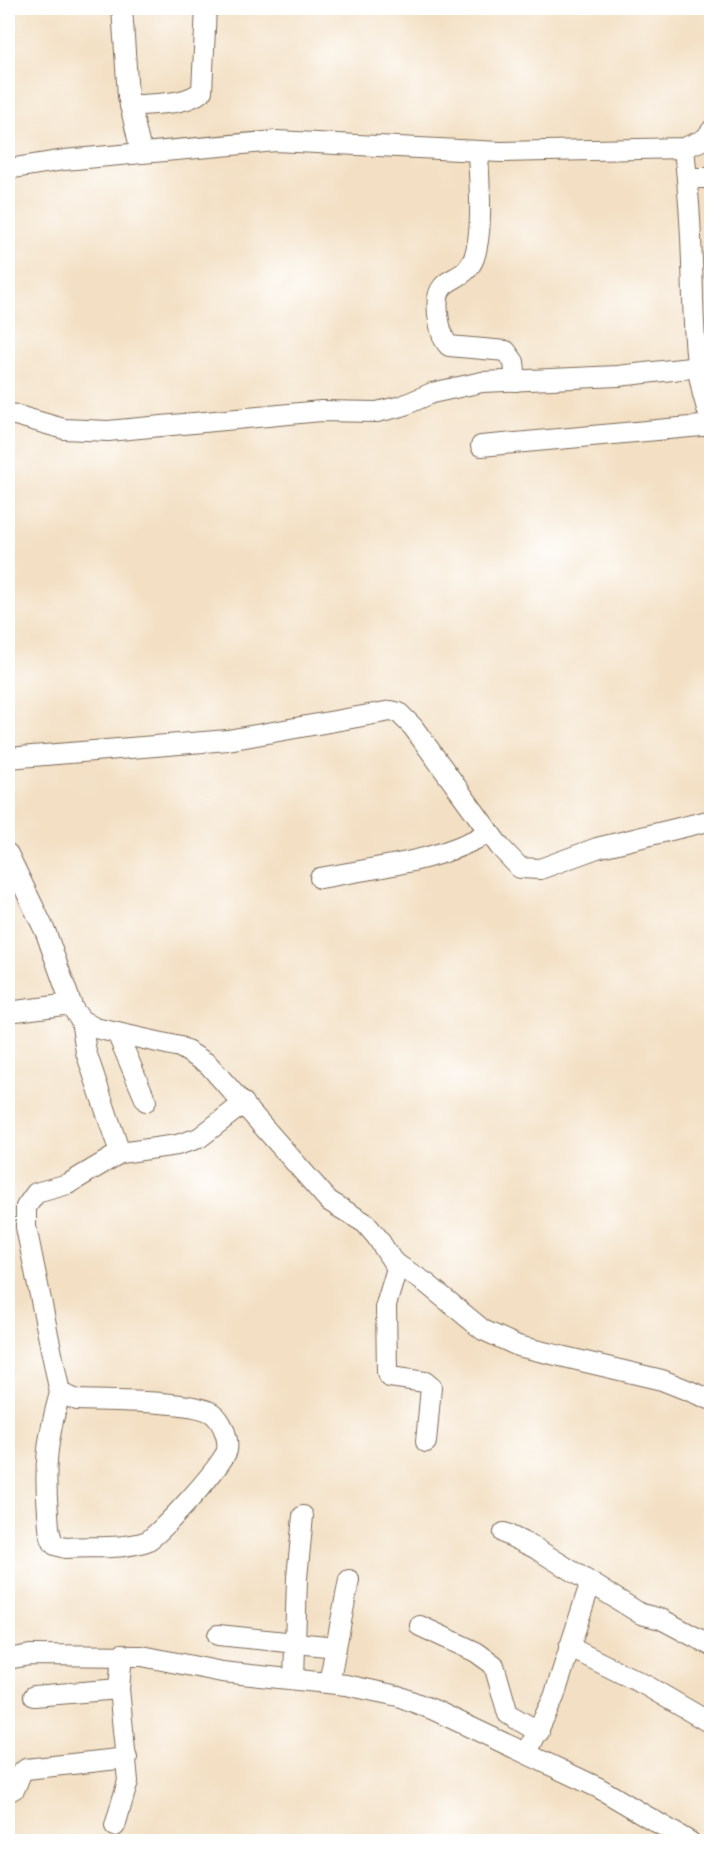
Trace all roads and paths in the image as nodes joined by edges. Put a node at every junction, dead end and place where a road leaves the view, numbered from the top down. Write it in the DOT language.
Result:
graph roads {
  1 [pos="122,8"];
  2 [pos="206,8"];
  3 [pos="130,106"];
  4 [pos="711,130"];
  5 [pos="684,148"];
  6 [pos="478,151"];
  7 [pos="141,152"];
  8 [pos="8,169"];
  9 [pos="687,178"];
  10 [pos="711,178"];
  11 [pos="699,367"];
  12 [pos="516,381"];
  13 [pos="8,413"];
  14 [pos="711,424"];
  15 [pos="482,446"];
  16 [pos="8,758"];
  17 [pos="711,820"];
  18 [pos="489,832"];
  19 [pos="8,854"];
  20 [pos="320,878"];
  21 [pos="8,1012"];
  22 [pos="76,1012"];
  23 [pos="117,1033"];
  24 [pos="146,1101"];
  25 [pos="244,1103"];
  26 [pos="120,1153"];
  27 [pos="398,1265"];
  28 [pos="60,1393"];
  29 [pos="711,1400"];
  30 [pos="426,1442"];
  31 [pos="303,1516"];
  32 [pos="504,1533"];
  33 [pos="350,1580"];
  34 [pos="590,1584"];
  35 [pos="420,1626"];
  36 [pos="218,1635"];
  37 [pos="295,1641"];
  38 [pos="711,1646"];
  39 [pos="336,1647"];
  40 [pos="569,1647"];
  41 [pos="122,1654"];
  42 [pos="8,1659"];
  43 [pos="294,1679"];
  44 [pos="329,1683"];
  45 [pos="119,1689"];
  46 [pos="34,1696"];
  47 [pos="711,1724"];
  48 [pos="539,1732"];
  49 [pos="527,1753"];
  50 [pos="127,1758"];
  51 [pos="8,1792"];
  52 [pos="115,1826"];
  53 [pos="690,1842"];
  1 -- 3 [label="street"];
  2 -- 3 [label="street"];
  3 -- 7 [label="street"];
  4 -- 5 [label="street"];
  5 -- 6 [label="street"];
  5 -- 9 [label="street"];
  6 -- 7 [label="street"];
  6 -- 12 [label="street"];
  7 -- 8 [label="street"];
  9 -- 10 [label="street"];
  9 -- 11 [label="street"];
  11 -- 12 [label="street"];
  11 -- 14 [label="street"];
  12 -- 13 [label="street"];
  14 -- 15 [label="street"];
  16 -- 18 [label="street"];
  17 -- 18 [label="street"];
  18 -- 20 [label="street"];
  19 -- 22 [label="street"];
  21 -- 22 [label="street"];
  22 -- 23 [label="street"];
  22 -- 26 [label="street"];
  23 -- 24 [label="street"];
  23 -- 25 [label="street"];
  25 -- 26 [label="street"];
  25 -- 27 [label="street"];
  26 -- 28 [label="street"];
  27 -- 29 [label="street"];
  27 -- 30 [label="street"];
  28 -- 28 [label="street"];
  31 -- 37 [label="street"];
  32 -- 34 [label="street"];
  33 -- 39 [label="street"];
  34 -- 38 [label="street"];
  34 -- 40 [label="street"];
  35 -- 48 [label="street"];
  36 -- 37 [label="street"];
  37 -- 39 [label="street"];
  37 -- 43 [label="street"];
  39 -- 44 [label="street"];
  40 -- 47 [label="street"];
  40 -- 48 [label="street"];
  41 -- 42 [label="street"];
  41 -- 43 [label="street"];
  41 -- 45 [label="street"];
  43 -- 44 [label="street"];
  44 -- 49 [label="street"];
  45 -- 46 [label="street"];
  45 -- 50 [label="street"];
  48 -- 49 [label="street"];
  49 -- 53 [label="street"];
  50 -- 51 [label="street"];
  50 -- 52 [label="street"];
}
